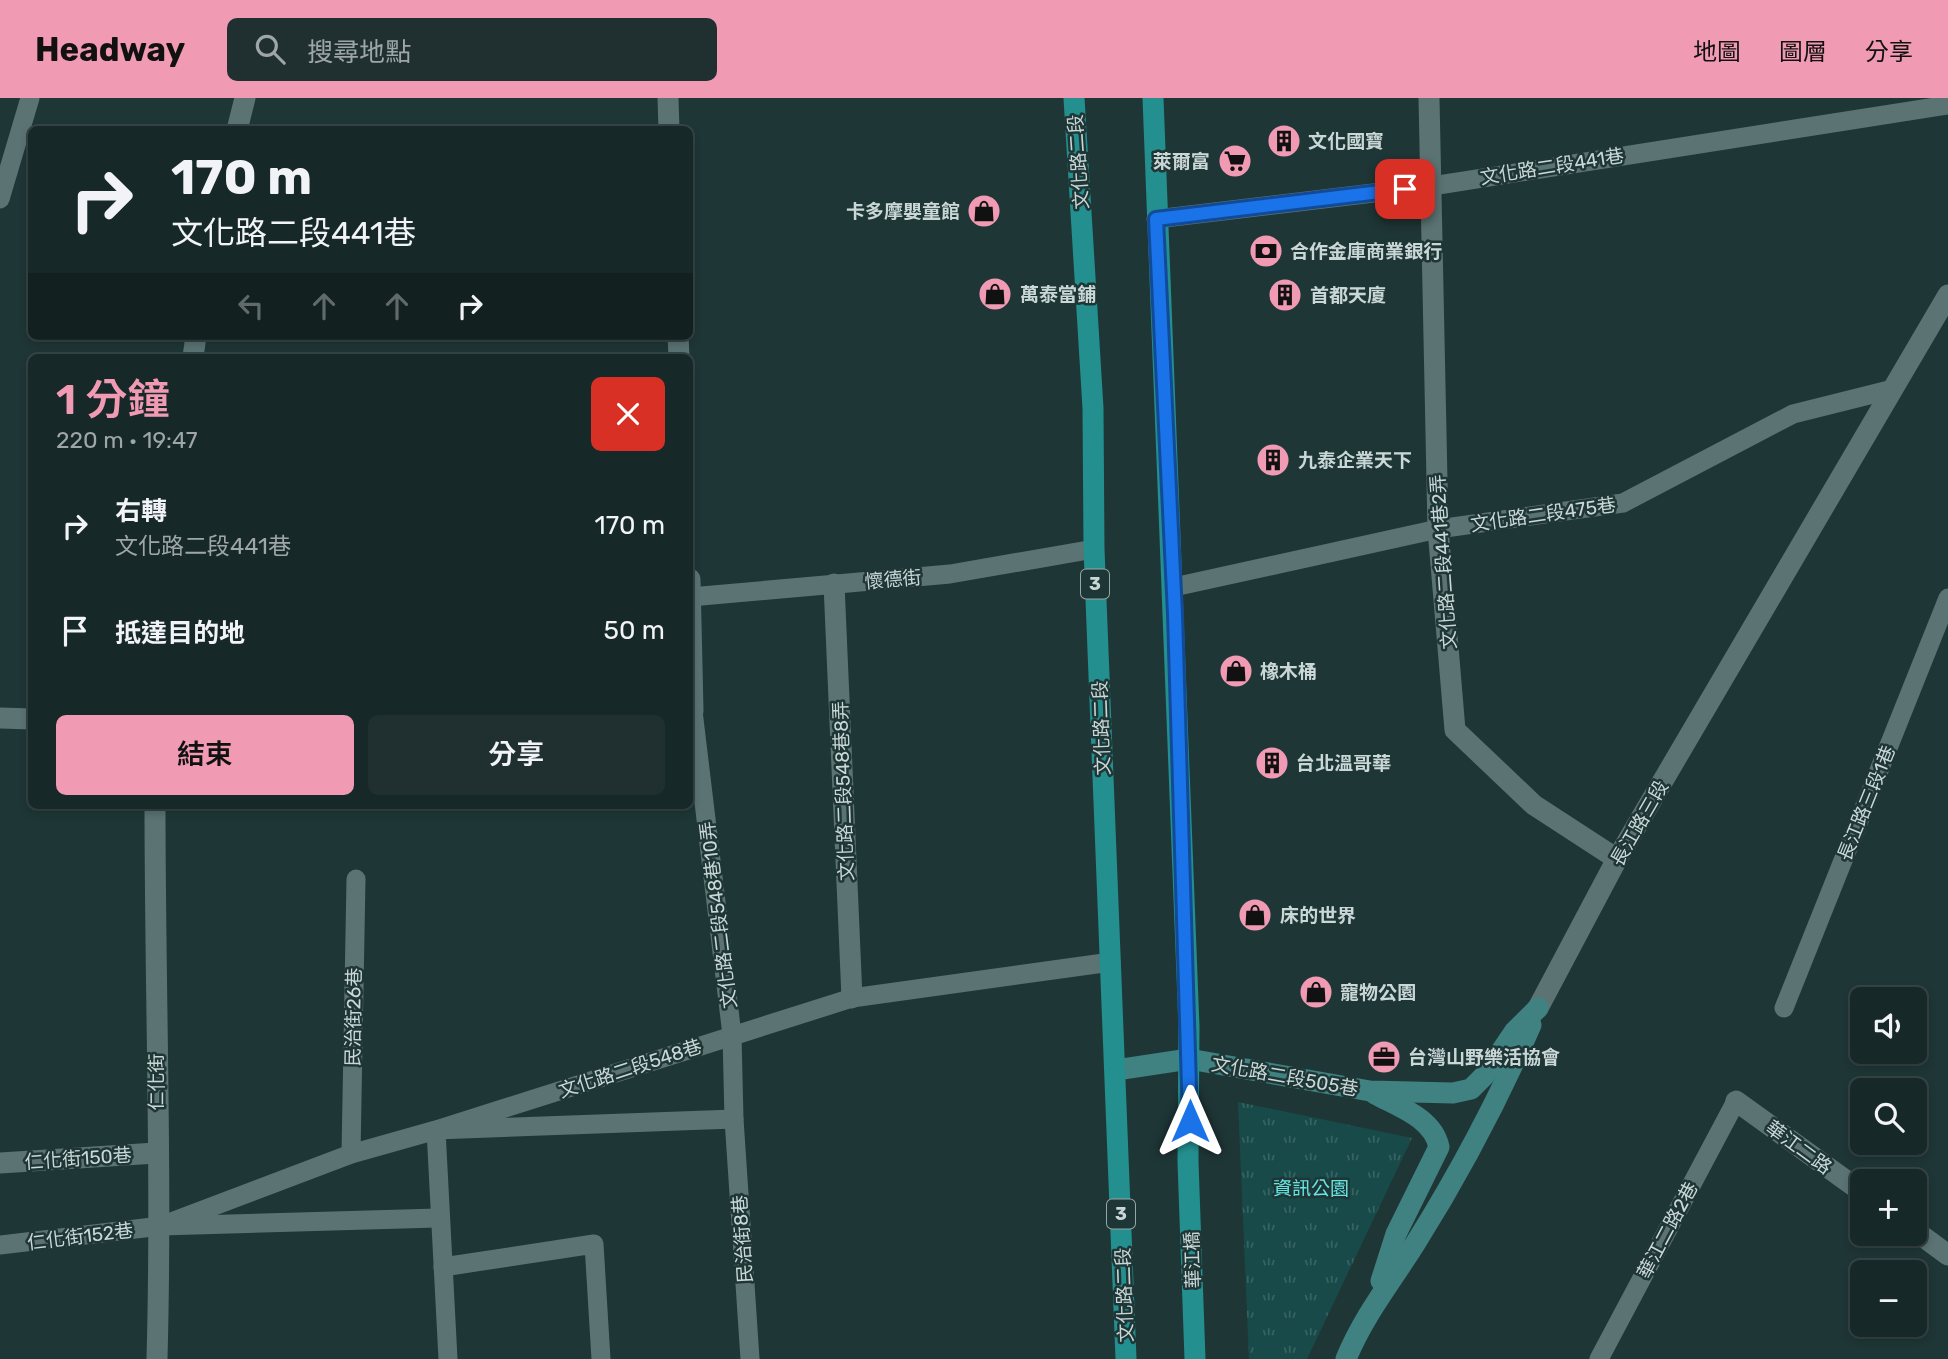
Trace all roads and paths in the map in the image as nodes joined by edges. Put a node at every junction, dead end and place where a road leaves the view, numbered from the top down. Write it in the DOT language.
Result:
graph roads {
  1 [pos="30,98"];
  2 [pos="245,98"];
  3 [pos="668,98"];
  4 [pos="1074,98"];
  5 [pos="1153,98"];
  6 [pos="1429,98"];
  7 [pos="1948,105"];
  8 [pos="238,126"];
  9 [pos="669,126"];
  10 [pos="1432,186"];
  11 [pos="0,199"];
  12 [pos="1156,219"];
  13 [pos="1948,295"];
  14 [pos="1893,389"];
  15 [pos="1438,530"];
  16 [pos="1094,549"];
  17 [pos="834,584"];
  18 [pos="1174,587"];
  19 [pos="693,597"];
  20 [pos="1948,598"];
  21 [pos="0,718"];
  22 [pos="28,719"];
  23 [pos="693,728"];
  24 [pos="155,809"];
  25 [pos="1617,859"];
  26 [pos="356,879"];
  27 [pos="1111,962"];
  28 [pos="852,998"];
  29 [pos="1538,1008"];
  30 [pos="1784,1008"];
  31 [pos="732,1035"];
  32 [pos="1189,1059"];
  33 [pos="1116,1070"];
  34 [pos="1370,1091"];
  35 [pos="1736,1101"];
  36 [pos="734,1119"];
  37 [pos="436,1130"];
  38 [pos="156,1153"];
  39 [pos="351,1154"];
  40 [pos="0,1163"];
  41 [pos="1850,1183"];
  42 [pos="439,1218"];
  43 [pos="161,1226"];
  44 [pos="1927,1240"];
  45 [pos="0,1245"];
  46 [pos="1948,1255"];
  47 [pos="443,1267"];
  48 [pos="1375,1302"];
  49 [pos="158,1359"];
  50 [pos="448,1359"];
  51 [pos="601,1359"];
  52 [pos="750,1359"];
  53 [pos="1126,1359"];
  54 [pos="1195,1359"];
  55 [pos="1346,1359"];
  56 [pos="1599,1359"];
  1 -- 11 [label="lane"];
  2 -- 8 [label="street"];
  3 -- 9 [label="street"];
  4 -- 16 [label="main road, 文化路二段 / 3"];
  5 -- 12 [label="main road"];
  6 -- 10 [label="street, 文化路二段441巷2弄"];
  7 -- 10 [label="lane, 文化路二段441巷"];
  10 -- 12 [label="lane, 文化路二段441巷"];
  10 -- 15 [label="street, 文化路二段441巷2弄"];
  12 -- 18 [label="main road"];
  13 -- 14 [label="street, 長江路三段"];
  14 -- 15 [label="lane, 文化路二段475巷"];
  14 -- 25 [label="street, 長江路三段"];
  15 -- 18 [label="lane, 文化路二段475巷"];
  15 -- 25 [label="street, 文化路二段441巷2弄"];
  16 -- 17 [label="lane, 懷德街"];
  16 -- 27 [label="main road, 文化路二段 / 3"];
  17 -- 19 [label="lane, 懷德街"];
  17 -- 28 [label="street, 文化路二段548巷8弄"];
  18 -- 32 [label="main road"];
  20 -- 30 [label="lane, 長江路三段1巷"];
  21 -- 22 [label="street"];
  23 -- 31 [label="lane, 文化路二段548巷10弄"];
  24 -- 38 [label="street, 仁化街"];
  25 -- 29 [label="street, 長江路三段"];
  26 -- 39 [label="lane, 民治街26巷"];
  27 -- 28 [label="lane, 文化路二段548巷"];
  27 -- 33 [label="main road, 文化路二段 / 3"];
  28 -- 31 [label="lane, 文化路二段548巷"];
  29 -- 34 [label="street"];
  29 -- 48 [label="street, 長江路三段"];
  31 -- 36 [label="lane, 文化路二段548巷10弄"];
  31 -- 37 [label="lane, 文化路二段548巷"];
  32 -- 33 [label="street, 文化路二段505巷"];
  32 -- 34 [label="street, 文化路二段505巷"];
  32 -- 54 [label="main road, 華江橋"];
  33 -- 53 [label="main road, 文化路二段 / 3"];
  34 -- 48 [label="street"];
  35 -- 41 [label="street, 華江二路"];
  35 -- 56 [label="lane, 華江二路2巷"];
  36 -- 37 [label="lane"];
  36 -- 52 [label="lane, 民治街8巷"];
  37 -- 39 [label="lane, 文化路二段548巷"];
  37 -- 42 [label="lane"];
  38 -- 40 [label="street, 仁化街150巷"];
  38 -- 43 [label="street, 仁化街"];
  39 -- 43 [label="lane, 文化路二段548巷"];
  42 -- 43 [label="lane"];
  42 -- 47 [label="lane"];
  43 -- 45 [label="lane, 仁化街152巷"];
  43 -- 49 [label="street, 仁化街"];
  44 -- 46 [label="street"];
  47 -- 50 [label="lane"];
  47 -- 51 [label="lane"];
  48 -- 55 [label="street, 長江路三段"];
}
